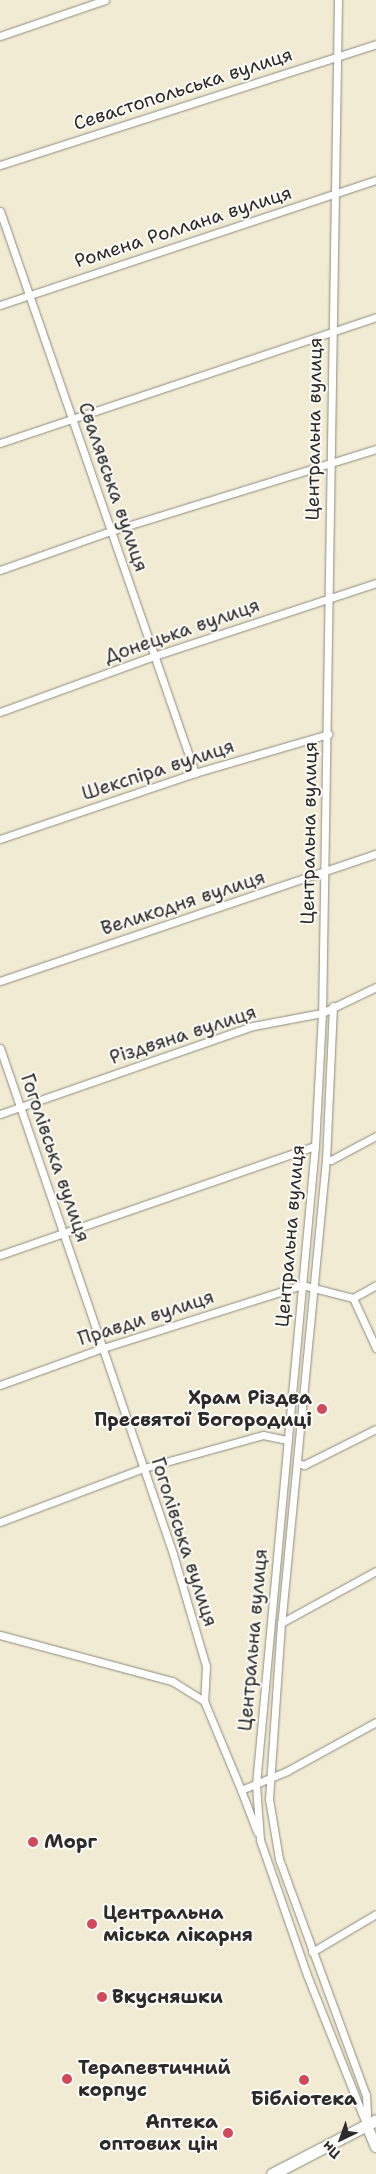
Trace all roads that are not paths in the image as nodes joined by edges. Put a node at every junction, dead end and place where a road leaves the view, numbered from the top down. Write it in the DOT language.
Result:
graph roads {
  1 [pos="105,0"];
  2 [pos="338,0"];
  3 [pos="0,36"];
  4 [pos="376,44"];
  5 [pos="336,57"];
  6 [pos="0,165"];
  7 [pos="376,180"];
  8 [pos="334,195"];
  9 [pos="0,211"];
  10 [pos="29,295"];
  11 [pos="0,305"];
  12 [pos="376,317"];
  13 [pos="331,332"];
  14 [pos="73,419"];
  15 [pos="0,443"];
  16 [pos="376,450"];
  17 [pos="329,463"];
  18 [pos="111,531"];
  19 [pos="0,570"];
  20 [pos="376,583"];
  21 [pos="330,599"];
  22 [pos="154,656"];
  23 [pos="0,712"];
  24 [pos="328,734"];
  25 [pos="195,774"];
  26 [pos="0,840"];
  27 [pos="376,854"];
  28 [pos="325,873"];
  29 [pos="0,981"];
  30 [pos="376,987"];
  31 [pos="333,1006"];
  32 [pos="322,1013"];
  33 [pos="0,1048"];
  34 [pos="20,1107"];
  35 [pos="0,1114"];
  36 [pos="376,1136"];
  37 [pos="316,1146"];
  38 [pos="326,1159"];
  39 [pos="64,1234"];
  40 [pos="0,1255"];
  41 [pos="302,1285"];
  42 [pos="376,1285"];
  43 [pos="315,1290"];
  44 [pos="353,1298"];
  45 [pos="103,1348"];
  46 [pos="376,1348"];
  47 [pos="0,1385"];
  48 [pos="376,1429"];
  49 [pos="287,1440"];
  50 [pos="298,1463"];
  51 [pos="144,1468"];
  52 [pos="0,1522"];
  53 [pos="376,1571"];
  54 [pos="281,1623"];
  55 [pos="0,1635"];
  56 [pos="204,1701"];
  57 [pos="376,1722"];
  58 [pos="271,1776"];
  59 [pos="256,1785"];
  60 [pos="241,1790"];
  61 [pos="260,1840"];
  62 [pos="376,1914"];
  63 [pos="312,1952"];
  64 [pos="372,2123"];
  65 [pos="376,2147"];
  66 [pos="272,2174"];
  1 -- 3 [label="street"];
  2 -- 5 [label="street, Центральна вулиця"];
  4 -- 5 [label="street, Севастопольська вулиця"];
  5 -- 6 [label="street, Севастопольська вулиця"];
  5 -- 8 [label="street, Центральна вулиця"];
  7 -- 8 [label="street, Ромена Роллана вулиця"];
  8 -- 10 [label="street, Ромена Роллана вулиця"];
  8 -- 13 [label="street, Центральна вулиця"];
  9 -- 10 [label="street, Свалявська вулиця"];
  10 -- 11 [label="street, Ромена Роллана вулиця"];
  10 -- 14 [label="street, Свалявська вулиця"];
  12 -- 13 [label="street"];
  13 -- 14 [label="street"];
  13 -- 17 [label="street, Центральна вулиця"];
  14 -- 15 [label="street"];
  14 -- 18 [label="street, Свалявська вулиця"];
  16 -- 17 [label="street"];
  17 -- 18 [label="street"];
  17 -- 21 [label="street, Центральна вулиця"];
  18 -- 19 [label="street"];
  18 -- 22 [label="street, Свалявська вулиця"];
  20 -- 21 [label="street, Донецька вулиця"];
  21 -- 22 [label="street, Донецька вулиця"];
  21 -- 24 [label="street, Центральна вулиця"];
  22 -- 23 [label="street, Донецька вулиця"];
  22 -- 25 [label="street, Свалявська вулиця"];
  24 -- 25 [label="street, Шекспіра вулиця"];
  24 -- 28 [label="street, Центральна вулиця"];
  25 -- 26 [label="street, Шекспіра вулиця"];
  27 -- 28 [label="street, Великодня вулиця"];
  28 -- 29 [label="street, Великодня вулиця"];
  28 -- 32 [label="street, Центральна вулиця"];
  30 -- 31 [label="street, Різдвяна вулиця"];
  31 -- 32 [label="street, Різдвяна вулиця"];
  31 -- 38 [label="street, Центральна вулиця"];
  32 -- 34 [label="street, Різдвяна вулиця"];
  32 -- 37 [label="street, Центральна вулиця"];
  33 -- 34 [label="street, Гоголівська вулиця"];
  34 -- 35 [label="street, Різдвяна вулиця"];
  34 -- 39 [label="street, Гоголівська вулиця"];
  36 -- 38 [label="street"];
  37 -- 39 [label="street"];
  37 -- 41 [label="street, Центральна вулиця"];
  38 -- 43 [label="street, Центральна вулиця"];
  39 -- 40 [label="street"];
  39 -- 45 [label="street, Гоголівська вулиця"];
  41 -- 43 [label="street"];
  41 -- 45 [label="street, Правди вулиця"];
  41 -- 49 [label="street, Центральна вулиця"];
  42 -- 44 [label="street"];
  43 -- 44 [label="street"];
  43 -- 50 [label="street, Центральна вулиця"];
  44 -- 46 [label="street"];
  45 -- 47 [label="street, Правди вулиця"];
  45 -- 51 [label="street, Гоголівська вулиця"];
  48 -- 50 [label="street"];
  49 -- 51 [label="street"];
  49 -- 59 [label="street, Центральна вулиця"];
  50 -- 54 [label="street, Центральна вулиця"];
  51 -- 52 [label="street"];
  51 -- 56 [label="street, Гоголівська вулиця"];
  53 -- 54 [label="street"];
  54 -- 58 [label="street, Центральна вулиця"];
  55 -- 56 [label="street"];
  56 -- 60 [label="street, Гоголівська вулиця"];
  57 -- 58 [label="street"];
  58 -- 59 [label="street"];
  58 -- 63 [label="street, Центральна вулиця"];
  59 -- 60 [label="street"];
  59 -- 61 [label="street, Центральна вулиця"];
  60 -- 61 [label="street, Гоголівська вулиця"];
  61 -- 64 [label="street, Центральна вулиця"];
  62 -- 63 [label="street"];
  63 -- 64 [label="street, Центральна вулиця"];
  64 -- 65 [label="main road"];
  64 -- 66 [label="main road"];
}
